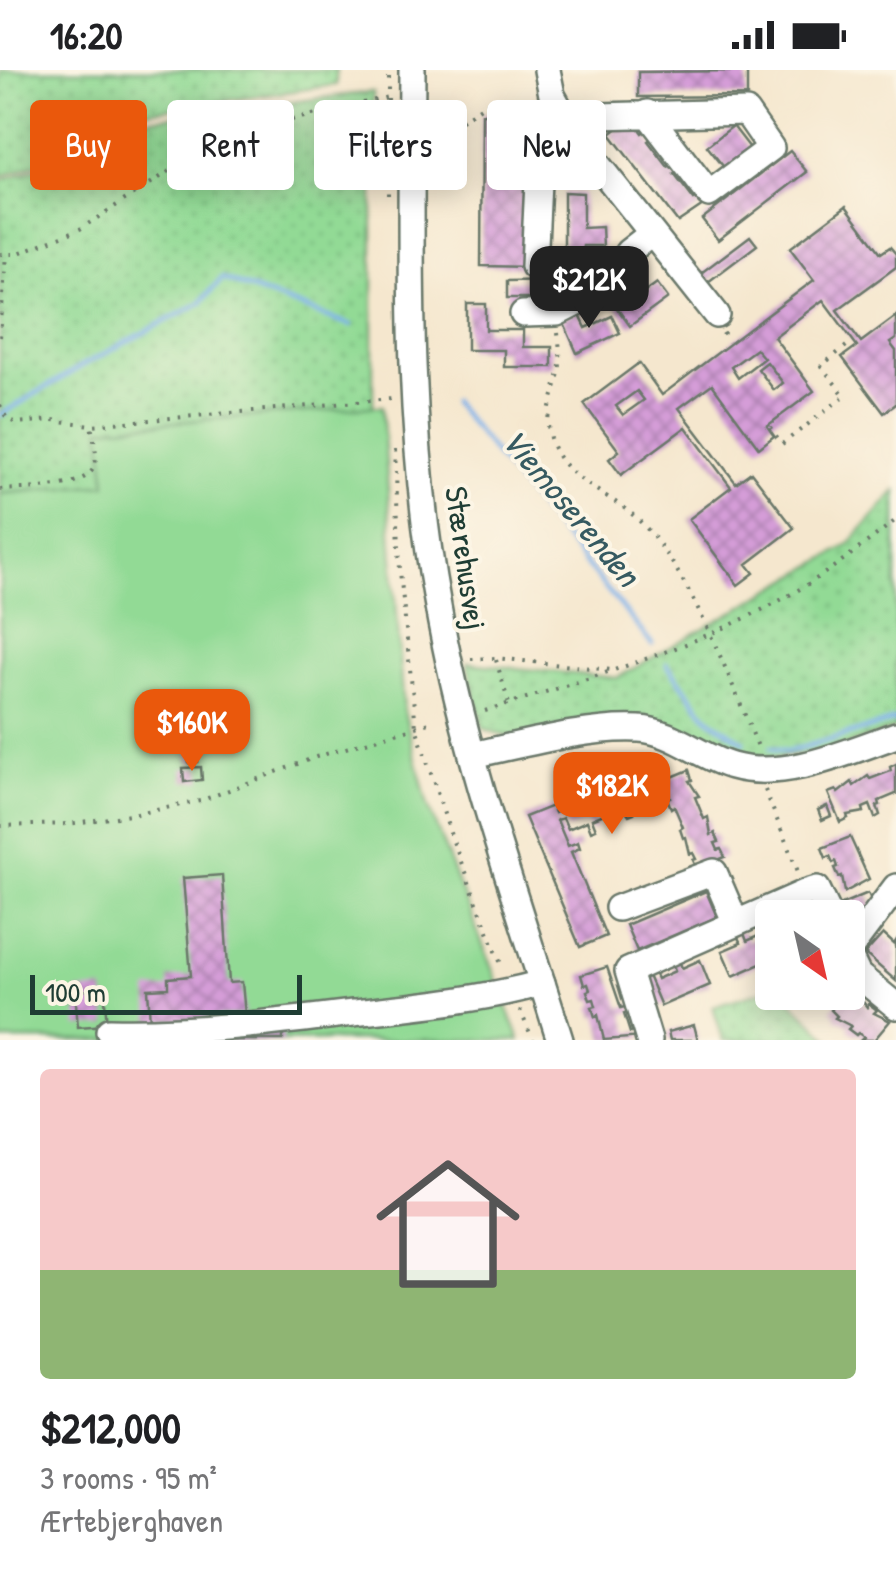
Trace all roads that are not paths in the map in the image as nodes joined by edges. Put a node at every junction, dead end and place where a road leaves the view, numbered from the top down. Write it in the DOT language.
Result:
graph roads {
  1 [pos="412,70"];
  2 [pos="547,70"];
  3 [pos="554,100"];
  4 [pos="647,113"];
  5 [pos="606,115"];
  6 [pos="606,175"];
  7 [pos="538,190"];
  8 [pos="651,234"];
  9 [pos="534,266"];
  10 [pos="523,314"];
  11 [pos="717,315"];
  12 [pos="896,734"];
  13 [pos="472,754"];
  14 [pos="896,887"];
  15 [pos="787,900"];
  16 [pos="823,900"];
  17 [pos="618,908"];
  18 [pos="755,913"];
  19 [pos="735,921"];
  20 [pos="865,929"];
  21 [pos="865,982"];
  22 [pos="542,983"];
  23 [pos="896,1006"];
  24 [pos="109,1031"];
  25 [pos="560,1040"];
  26 [pos="649,1040"];
  1 -- 13 [label="street, Stærehusvej"];
  2 -- 3 [label="street"];
  4 -- 4 [label="street"];
  4 -- 5 [label="street"];
  6 -- 8 [label="street"];
  7 -- 9 [label="street"];
  8 -- 10 [label="street"];
  8 -- 11 [label="street"];
  12 -- 13 [label="street"];
  13 -- 22 [label="street, Stærehusvej"];
  14 -- 20 [label="street"];
  15 -- 16 [label="street"];
  17 -- 19 [label="street"];
  18 -- 19 [label="street"];
  19 -- 26 [label="street"];
  21 -- 23 [label="street"];
  22 -- 24 [label="street"];
  22 -- 25 [label="street, Stærehusvej"];
}
